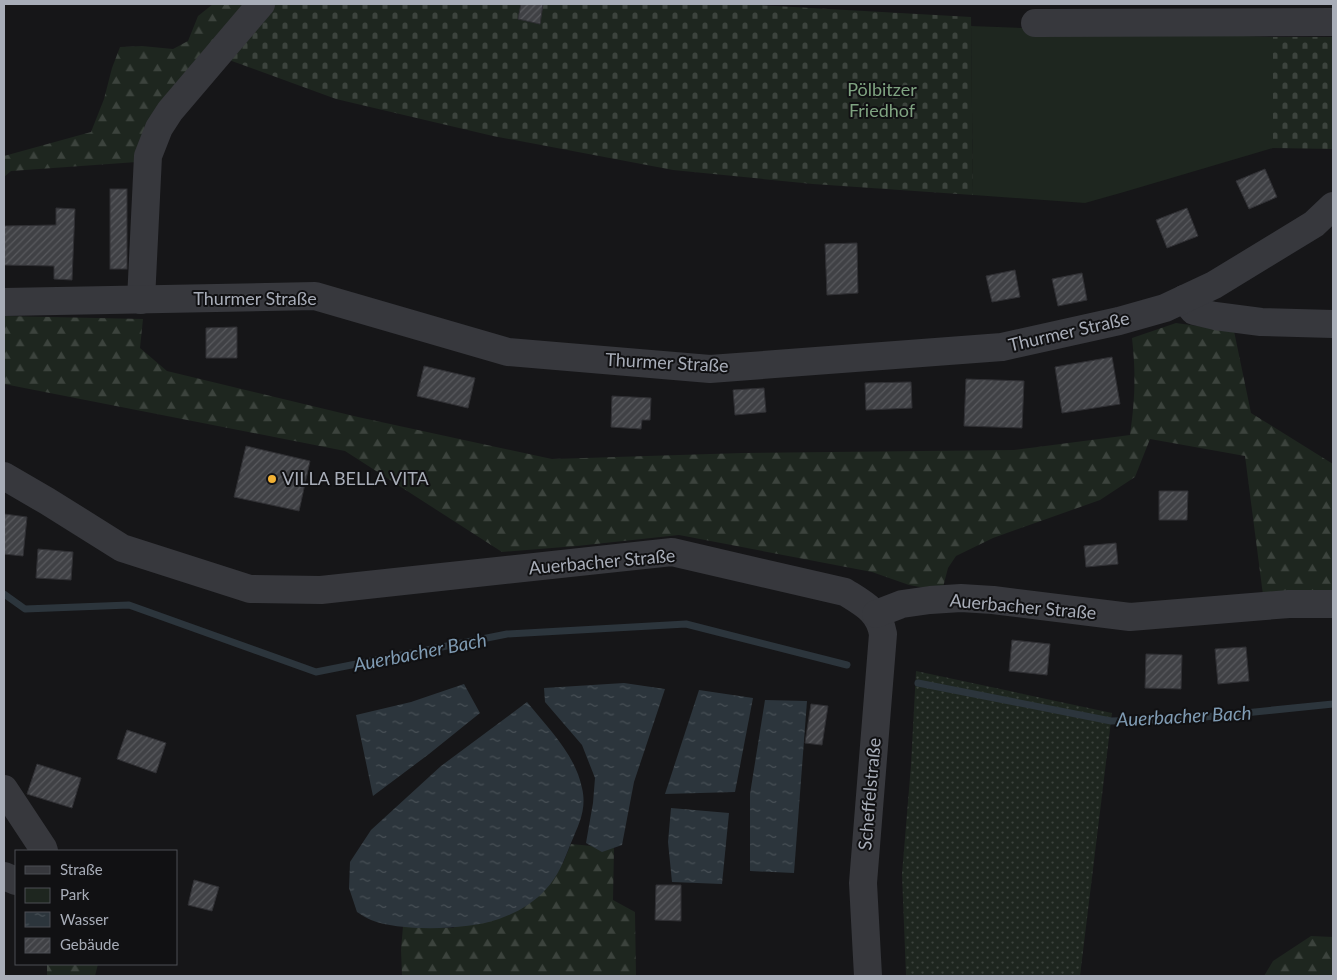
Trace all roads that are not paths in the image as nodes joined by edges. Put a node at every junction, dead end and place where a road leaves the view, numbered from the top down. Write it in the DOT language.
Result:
graph roads {
  1 [pos="261,4"];
  2 [pos="1333,22"];
  3 [pos="1035,23"];
  4 [pos="1333,206"];
  5 [pos="1184,299"];
  6 [pos="141,300"];
  7 [pos="4,302"];
  8 [pos="1333,324"];
  9 [pos="4,476"];
  10 [pos="1333,604"];
  11 [pos="876,614"];
  12 [pos="4,789"];
  13 [pos="44,850"];
  14 [pos="868,976"];
  1 -- 6 [label="street"];
  2 -- 3 [label="street"];
  4 -- 5 [label="street, Thurmer Straße"];
  5 -- 6 [label="street, Thurmer Straße"];
  5 -- 8 [label="street"];
  6 -- 7 [label="street, Thurmer Straße"];
  9 -- 11 [label="street, Auerbacher Straße"];
  10 -- 11 [label="street, Auerbacher Straße"];
  11 -- 14 [label="street, Scheffelstraße"];
  12 -- 13 [label="street"];
}
